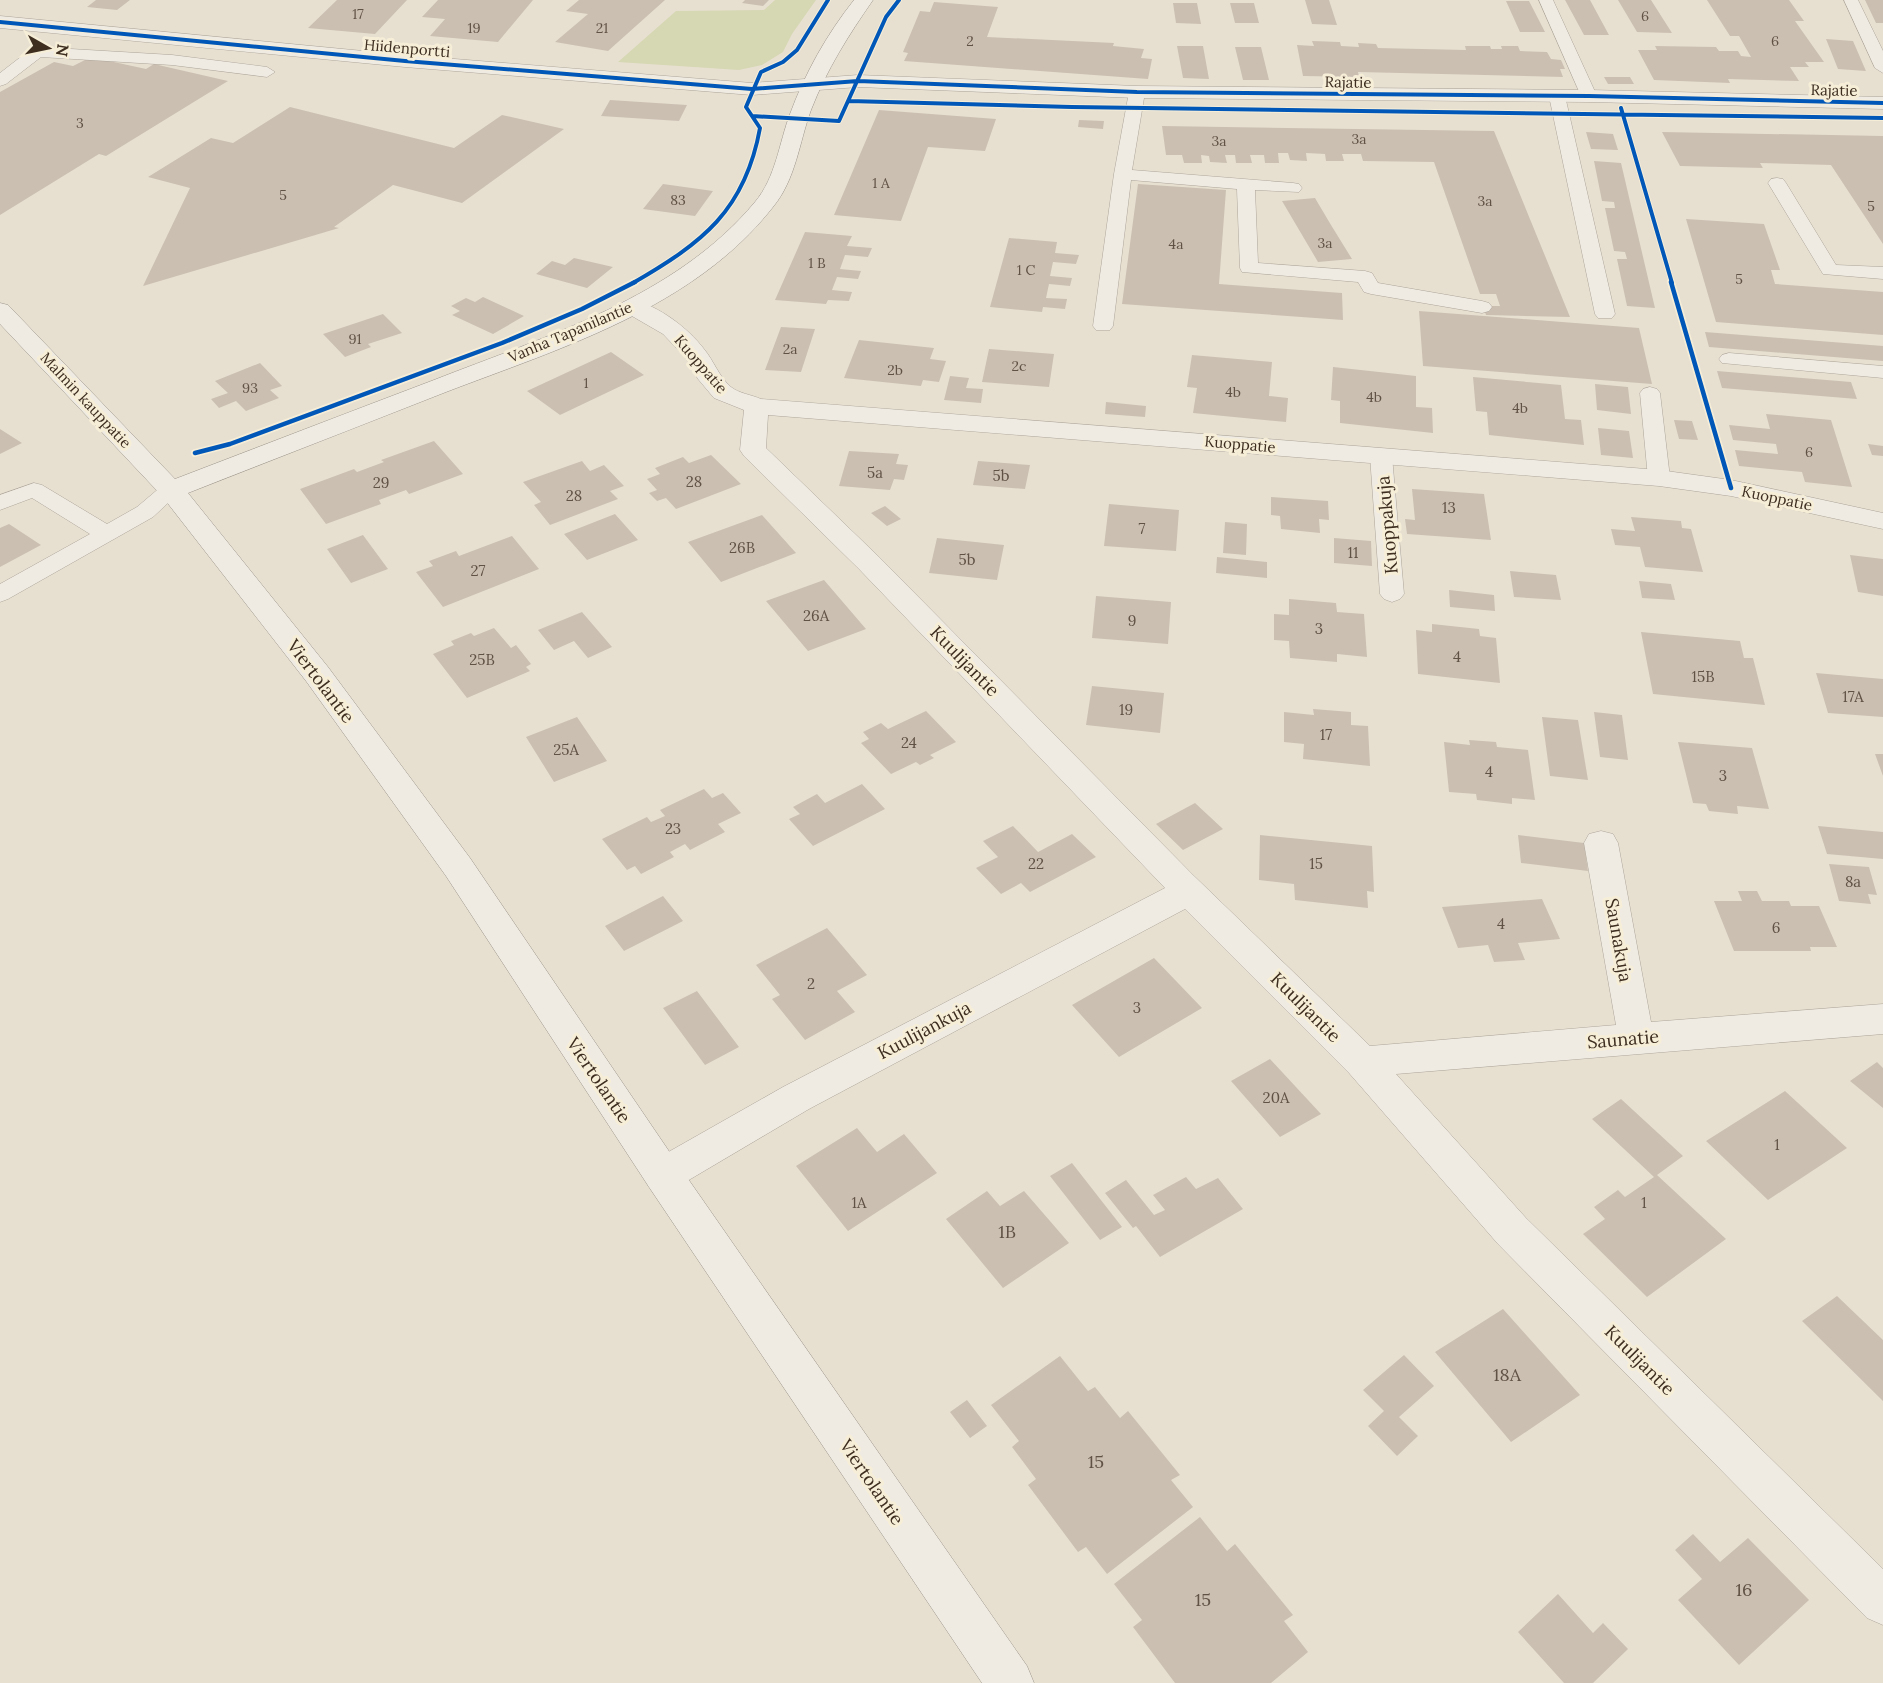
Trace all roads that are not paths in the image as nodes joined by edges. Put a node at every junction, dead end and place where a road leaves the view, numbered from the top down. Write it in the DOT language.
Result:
graph roads {
  1 [pos="864,0"];
  2 [pos="1546,0"];
  3 [pos="1851,0"];
  4 [pos="0,22"];
  5 [pos="101,32"];
  6 [pos="75,52"];
  7 [pos="1883,68"];
  8 [pos="267,72"];
  9 [pos="0,81"];
  10 [pos="813,84"];
  11 [pos="1137,92"];
  12 [pos="1557,96"];
  13 [pos="1589,96"];
  14 [pos="1883,103"];
  15 [pos="1123,174"];
  16 [pos="1777,183"];
  17 [pos="1246,184"];
  18 [pos="1293,188"];
  19 [pos="1883,273"];
  20 [pos="633,307"];
  21 [pos="1482,308"];
  22 [pos="0,310"];
  23 [pos="1605,315"];
  24 [pos="1103,326"];
  25 [pos="1729,359"];
  26 [pos="1883,372"];
  27 [pos="1650,393"];
  28 [pos="757,406"];
  29 [pos="1381,456"];
  30 [pos="1659,478"];
  31 [pos="171,490"];
  32 [pos="0,502"];
  33 [pos="1883,521"];
  34 [pos="107,534"];
  35 [pos="0,594"];
  36 [pos="1392,594"];
  37 [pos="1601,843"];
  38 [pos="1189,892"];
  39 [pos="1883,1019"];
  40 [pos="1636,1038"];
  41 [pos="1362,1062"];
  42 [pos="663,1175"];
  43 [pos="1883,1602"];
  44 [pos="1010,1683"];
  1 -- 10 [label="street, Vanha Tapanilantie"];
  2 -- 13 [label="lane"];
  3 -- 7 [label="lane"];
  4 -- 5 [label="street, Hiidenportti"];
  5 -- 6 [label="lane"];
  5 -- 10 [label="street, Hiidenportti"];
  6 -- 8 [label="lane"];
  6 -- 9 [label="lane"];
  10 -- 11 [label="street, Rajatie"];
  10 -- 20 [label="street, Vanha Tapanilantie"];
  11 -- 12 [label="street, Rajatie"];
  11 -- 15 [label="lane"];
  12 -- 13 [label="street, Rajatie"];
  12 -- 23 [label="lane"];
  13 -- 14 [label="street, Rajatie"];
  15 -- 17 [label="lane"];
  15 -- 24 [label="lane"];
  16 -- 19 [label="lane"];
  17 -- 18 [label="lane"];
  17 -- 21 [label="lane"];
  20 -- 28 [label="street, Kuoppatie"];
  20 -- 31 [label="street, Vanha Tapanilantie"];
  22 -- 31 [label="street, Malmin kauppatie"];
  25 -- 26 [label="lane"];
  27 -- 30 [label="lane"];
  28 -- 29 [label="street, Kuoppatie"];
  28 -- 38 [label="street, Kuulijantie"];
  29 -- 30 [label="street, Kuoppatie"];
  29 -- 36 [label="lane, Kuoppakuja"];
  30 -- 33 [label="street, Kuoppatie"];
  31 -- 34 [label="lane"];
  31 -- 42 [label="street, Viertolantie"];
  32 -- 34 [label="lane"];
  34 -- 35 [label="lane"];
  37 -- 40 [label="street, Saunakuja"];
  38 -- 41 [label="street, Kuulijantie"];
  38 -- 42 [label="street, Kuulijankuja"];
  39 -- 40 [label="street, Saunatie"];
  40 -- 41 [label="street, Saunatie"];
  41 -- 43 [label="street, Kuulijantie"];
  42 -- 44 [label="street, Viertolantie"];
}
